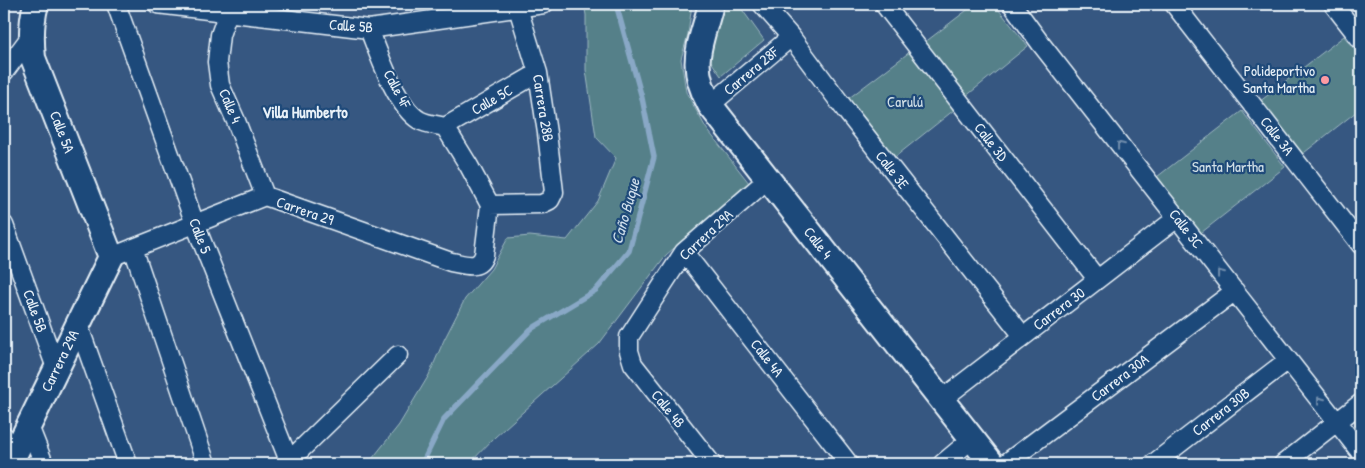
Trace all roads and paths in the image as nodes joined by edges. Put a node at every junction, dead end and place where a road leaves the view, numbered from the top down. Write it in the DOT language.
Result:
graph roads {
  1 [pos="36,4"];
  2 [pos="116,4"];
  3 [pos="157,4"];
  4 [pos="544,4"];
  5 [pos="711,4"];
  6 [pos="762,4"];
  7 [pos="884,4"];
  8 [pos="1012,4"];
  9 [pos="1174,4"];
  10 [pos="1334,4"];
  11 [pos="229,8"];
  12 [pos="493,8"];
  13 [pos="518,8"];
  14 [pos="369,29"];
  15 [pos="31,36"];
  16 [pos="791,37"];
  17 [pos="1361,40"];
  18 [pos="4,72"];
  19 [pos="538,73"];
  20 [pos="710,104"];
  21 [pos="445,127"];
  22 [pos="768,180"];
  23 [pos="265,196"];
  24 [pos="490,204"];
  25 [pos="1177,218"];
  26 [pos="195,224"];
  27 [pos="4,225"];
  28 [pos="1361,245"];
  29 [pos="133,248"];
  30 [pos="684,252"];
  31 [pos="111,257"];
  32 [pos="1097,279"];
  33 [pos="1235,291"];
  34 [pos="78,324"];
  35 [pos="1023,336"];
  36 [pos="629,351"];
  37 [pos="398,355"];
  38 [pos="1288,360"];
  39 [pos="56,368"];
  40 [pos="941,400"];
  41 [pos="1361,403"];
  42 [pos="1337,421"];
  43 [pos="28,426"];
  44 [pos="4,436"];
  45 [pos="972,439"];
  46 [pos="1361,453"];
  47 [pos="11,462"];
  48 [pos="289,463"];
  49 [pos="44,464"];
  50 [pos="128,464"];
  51 [pos="206,464"];
  52 [pos="712,464"];
  53 [pos="849,464"];
  54 [pos="942,464"];
  55 [pos="992,464"];
  56 [pos="1005,464"];
  57 [pos="1153,464"];
  58 [pos="1283,464"];
  1 -- 15 [label="street, Calle 5A"];
  2 -- 26 [label="street, Calle 5"];
  3 -- 11 [label="street, Calle 5B"];
  4 -- 13 [label="street, Calle 5B"];
  5 -- 20 [label="street, Calle 4"];
  6 -- 16 [label="street, Calle 3E"];
  7 -- 32 [label="street, Calle 3D"];
  25 -- 8 [label="street, Calle 3C, one-way"];
  9 -- 28 [label="street, Calle 3A"];
  10 -- 17 [label="street"];
  11 -- 14 [label="street, Calle 5B"];
  11 -- 23 [label="street, Calle 4"];
  12 -- 13 [label="street, Calle 5B"];
  12 -- 14 [label="street, Calle 5B"];
  13 -- 19 [label="street, Carrera 28B"];
  14 -- 21 [label="street, Calle 4F"];
  15 -- 18 [label="street"];
  15 -- 31 [label="street, Calle 5A"];
  16 -- 20 [label="street, Carrera 28F"];
  16 -- 35 [label="street, Calle 3E"];
  19 -- 21 [label="street, Calle 5C"];
  19 -- 24 [label="street, Carrera 28B"];
  20 -- 22 [label="street, Calle 4"];
  21 -- 24 [label="street"];
  22 -- 30 [label="street, Carrera 29A"];
  22 -- 40 [label="street, Calle 4"];
  23 -- 24 [label="street, Carrera 29"];
  23 -- 26 [label="street, Carrera 29"];
  25 -- 32 [label="street, Carrera 30"];
  33 -- 25 [label="street, Calle 3C, one-way"];
  26 -- 29 [label="street, Carrera 29"];
  26 -- 48 [label="street, Calle 5"];
  27 -- 39 [label="street, Calle 5B"];
  29 -- 31 [label="street, Carrera 29"];
  29 -- 51 [label="street"];
  30 -- 36 [label="street, Carrera 29A"];
  30 -- 53 [label="street, Calle 4A"];
  31 -- 34 [label="street, Carrera 29A"];
  32 -- 35 [label="street, Carrera 30"];
  33 -- 38 [label="street, Calle 3C"];
  33 -- 56 [label="street, Carrera 30A"];
  34 -- 39 [label="street, Carrera 29A"];
  34 -- 50 [label="street"];
  35 -- 40 [label="street, Carrera 30"];
  36 -- 52 [label="street, Calle 4B"];
  37 -- 48 [label="street"];
  42 -- 38 [label="street, Calle 3C, one-way"];
  38 -- 57 [label="street, Carrera 30B"];
  39 -- 43 [label="street, Carrera 29A"];
  40 -- 45 [label="street, Calle 4"];
  41 -- 42 [label="street"];
  42 -- 46 [label="street, Calle 3C"];
  42 -- 58 [label="street"];
  43 -- 47 [label="street, Carrera 29A"];
  43 -- 49 [label="street"];
  44 -- 47 [label="street"];
  45 -- 54 [label="street"];
  45 -- 55 [label="street, Calle 4"];
}
